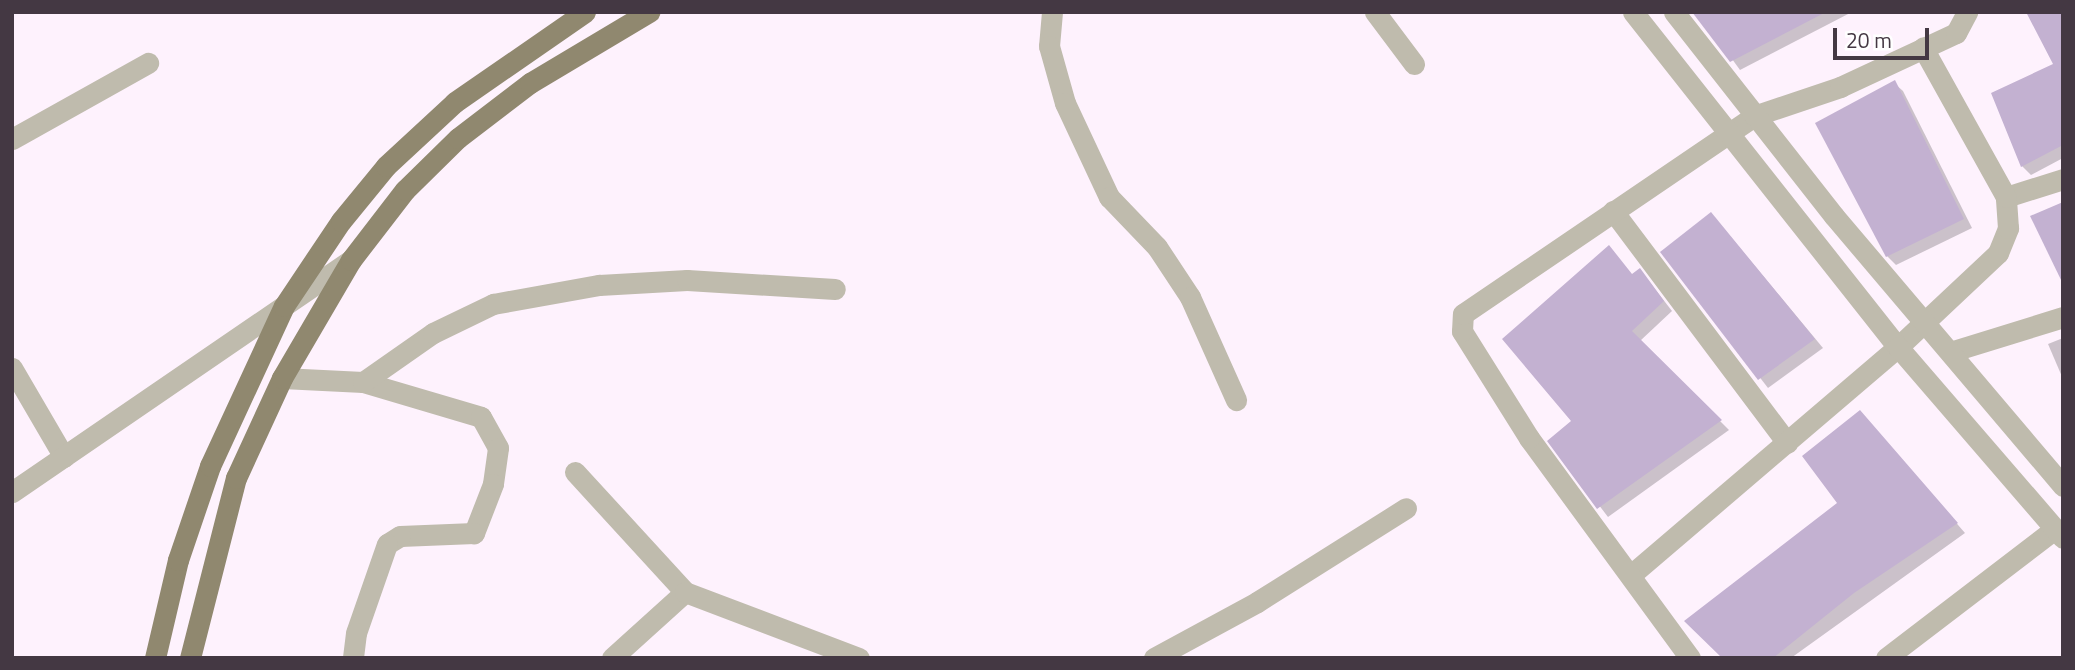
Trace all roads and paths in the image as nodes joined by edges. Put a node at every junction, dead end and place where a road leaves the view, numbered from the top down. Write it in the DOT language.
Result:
graph roads {
  1 [pos="585,12"];
  2 [pos="649,12"];
  3 [pos="1052,12"];
  4 [pos="1375,12"];
  5 [pos="1633,12"];
  6 [pos="1674,12"];
  7 [pos="1967,12"];
  8 [pos="1923,48"];
  9 [pos="148,63"];
  10 [pos="1414,64"];
  11 [pos="1754,116"];
  12 [pos="1726,133"];
  13 [pos="12,139"];
  14 [pos="2063,179"];
  15 [pos="2006,197"];
  16 [pos="1613,211"];
  17 [pos="351,260"];
  18 [pos="835,289"];
  19 [pos="284,306"];
  20 [pos="2063,317"];
  21 [pos="1924,322"];
  22 [pos="1898,347"];
  23 [pos="1950,352"];
  24 [pos="12,368"];
  25 [pos="282,378"];
  26 [pos="363,382"];
  27 [pos="1236,400"];
  28 [pos="1787,443"];
  29 [pos="2029,447"];
  30 [pos="64,457"];
  31 [pos="2006,468"];
  32 [pos="575,472"];
  33 [pos="2063,486"];
  34 [pos="12,492"];
  35 [pos="1406,508"];
  36 [pos="2059,534"];
  37 [pos="1632,575"];
  38 [pos="685,592"];
  39 [pos="155,658"];
  40 [pos="190,658"];
  41 [pos="353,658"];
  42 [pos="612,658"];
  43 [pos="859,658"];
  44 [pos="1154,658"];
  45 [pos="1689,658"];
  46 [pos="1886,658"];
  1 -- 19 [label="main road"];
  2 -- 17 [label="main road"];
  3 -- 27 [label="street"];
  4 -- 10 [label="street"];
  5 -- 12 [label="street"];
  6 -- 11 [label="street"];
  7 -- 8 [label="street"];
  8 -- 11 [label="street"];
  8 -- 15 [label="street"];
  9 -- 13 [label="street"];
  11 -- 12 [label="street"];
  11 -- 21 [label="street"];
  12 -- 16 [label="street"];
  12 -- 22 [label="street"];
  14 -- 15 [label="street"];
  15 -- 21 [label="street"];
  16 -- 28 [label="street"];
  16 -- 37 [label="street"];
  17 -- 19 [label="street"];
  17 -- 25 [label="main road"];
  18 -- 26 [label="street"];
  19 -- 30 [label="street"];
  19 -- 39 [label="main road"];
  20 -- 23 [label="street"];
  21 -- 22 [label="street"];
  21 -- 23 [label="street"];
  22 -- 28 [label="street"];
  22 -- 31 [label="street"];
  23 -- 29 [label="street"];
  24 -- 30 [label="street"];
  25 -- 26 [label="street"];
  25 -- 40 [label="main road"];
  26 -- 41 [label="street"];
  28 -- 37 [label="street"];
  29 -- 31 [label="street"];
  29 -- 33 [label="street"];
  30 -- 34 [label="street"];
  31 -- 36 [label="street"];
  32 -- 38 [label="street"];
  35 -- 44 [label="street"];
  36 -- 46 [label="street"];
  37 -- 45 [label="street"];
  38 -- 42 [label="street"];
  38 -- 43 [label="street"];
}
